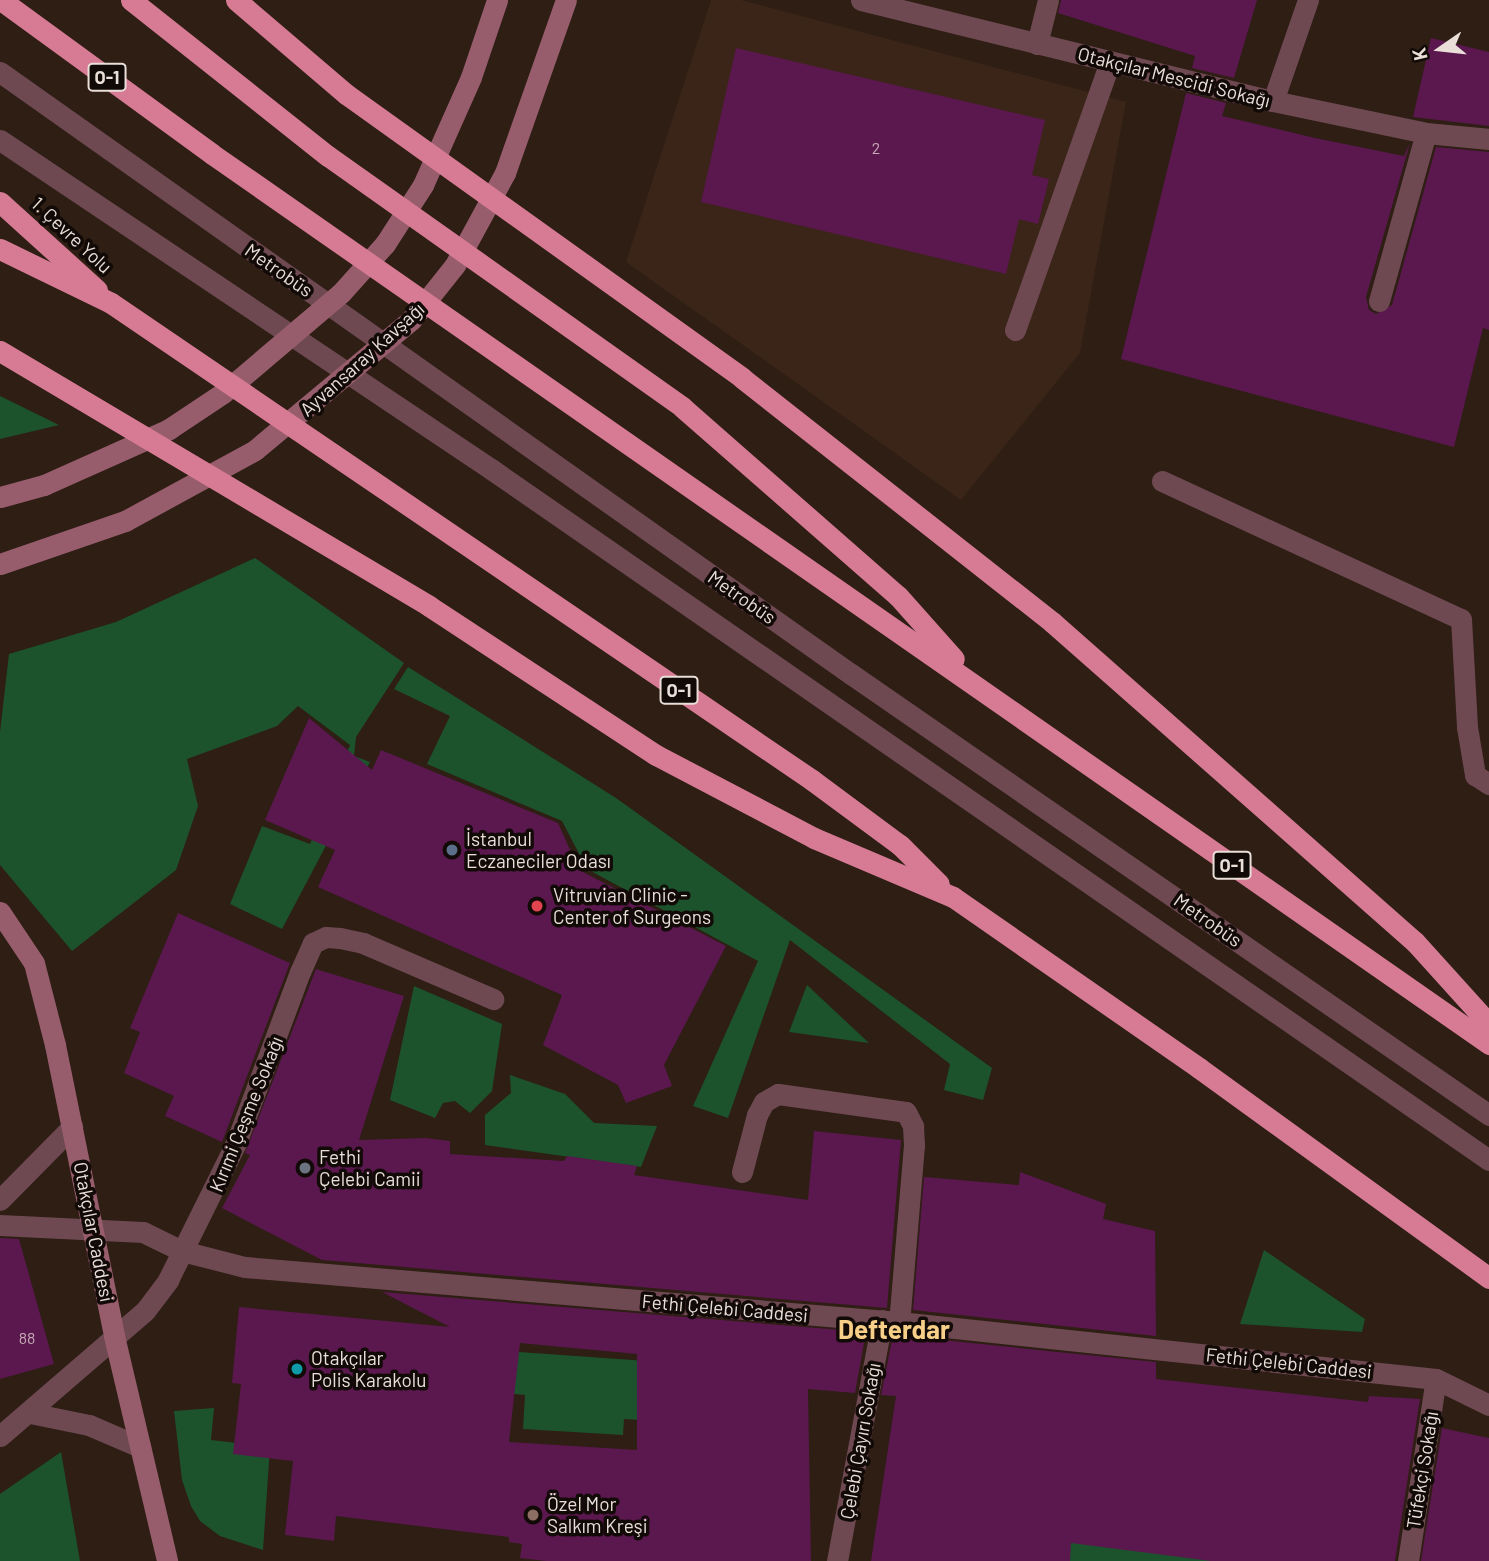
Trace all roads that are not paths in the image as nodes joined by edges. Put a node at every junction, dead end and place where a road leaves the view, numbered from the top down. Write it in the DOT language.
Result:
graph roads {
  1 [pos="1,0"];
  2 [pos="131,0"];
  3 [pos="236,0"];
  4 [pos="497,0"];
  5 [pos="566,0"];
  6 [pos="861,0"];
  7 [pos="1048,0"];
  8 [pos="1308,0"];
  9 [pos="1037,44"];
  10 [pos="1111,61"];
  11 [pos="0,72"];
  12 [pos="1273,101"];
  13 [pos="1426,132"];
  14 [pos="1489,139"];
  15 [pos="0,140"];
  16 [pos="0,202"];
  17 [pos="0,249"];
  18 [pos="1379,301"];
  19 [pos="111,303"];
  20 [pos="1015,330"];
  21 [pos="0,351"];
  22 [pos="1162,481"];
  23 [pos="0,497"];
  24 [pos="0,564"];
  25 [pos="976,685"];
  26 [pos="1489,784"];
  27 [pos="953,897"];
  28 [pos="0,912"];
  29 [pos="493,999"];
  30 [pos="1489,1024"];
  31 [pos="1489,1044"];
  32 [pos="1489,1115"];
  33 [pos="72,1127"];
  34 [pos="1489,1160"];
  35 [pos="742,1172"];
  36 [pos="0,1200"];
  37 [pos="0,1225"];
  38 [pos="94,1231"];
  39 [pos="182,1251"];
  40 [pos="1489,1278"];
  41 [pos="891,1321"];
  42 [pos="114,1336"];
  43 [pos="1436,1379"];
  44 [pos="1489,1405"];
  45 [pos="30,1413"];
  46 [pos="0,1436"];
  47 [pos="140,1447"];
  48 [pos="167,1561"];
  49 [pos="837,1561"];
  50 [pos="1408,1561"];
  1 -- 25 [label="highway, O-1"];
  2 -- 25 [label="highway"];
  3 -- 30 [label="highway"];
  4 -- 23 [label="main road"];
  5 -- 24 [label="main road, Ayvansaray Kavşağı"];
  6 -- 9 [label="street, Otakçılar Mescidi Sokağı"];
  7 -- 9 [label="street"];
  8 -- 12 [label="street"];
  9 -- 10 [label="street, Otakçılar Mescidi Sokağı"];
  10 -- 12 [label="street, Otakçılar Mescidi Sokağı"];
  10 -- 20 [label="street"];
  11 -- 32 [label="street, Metrobüs"];
  12 -- 13 [label="street, Otakçılar Mescidi Sokağı"];
  13 -- 14 [label="street, Otakçılar Mescidi Sokağı"];
  13 -- 18 [label="street"];
  15 -- 34 [label="street, Metrobüs"];
  16 -- 19 [label="highway, 1. Çevre Yolu / O-1"];
  17 -- 19 [label="highway"];
  19 -- 27 [label="highway, O-1"];
  21 -- 27 [label="highway"];
  22 -- 26 [label="street"];
  25 -- 31 [label="highway, O-1"];
  27 -- 40 [label="highway, O-1"];
  28 -- 33 [label="main road, Otakçılar Caddesi"];
  29 -- 39 [label="street, Kırımi Çeşme Sokağı"];
  33 -- 36 [label="street"];
  33 -- 38 [label="main road, Otakçılar Caddesi"];
  35 -- 41 [label="street, Çelebi Çayırı Sokağı"];
  37 -- 38 [label="street, Fethi Çelebi Caddesi"];
  38 -- 39 [label="street, Fethi Çelebi Caddesi"];
  38 -- 42 [label="main road, Otakçılar Caddesi"];
  39 -- 41 [label="street, Fethi Çelebi Caddesi"];
  39 -- 42 [label="street, Kırımi Çeşme Sokağı"];
  41 -- 43 [label="street, Fethi Çelebi Caddesi"];
  41 -- 49 [label="street, Çelebi Çayırı Sokağı"];
  42 -- 45 [label="street, Kırımi Çeşme Sokağı"];
  42 -- 47 [label="main road, Otakçılar Caddesi"];
  43 -- 44 [label="street"];
  43 -- 50 [label="street, Tüfekçi Sokağı"];
  45 -- 46 [label="street, Kırımi Çeşme Sokağı"];
  45 -- 47 [label="street"];
  47 -- 48 [label="main road, Otakçılar Caddesi"];
}
